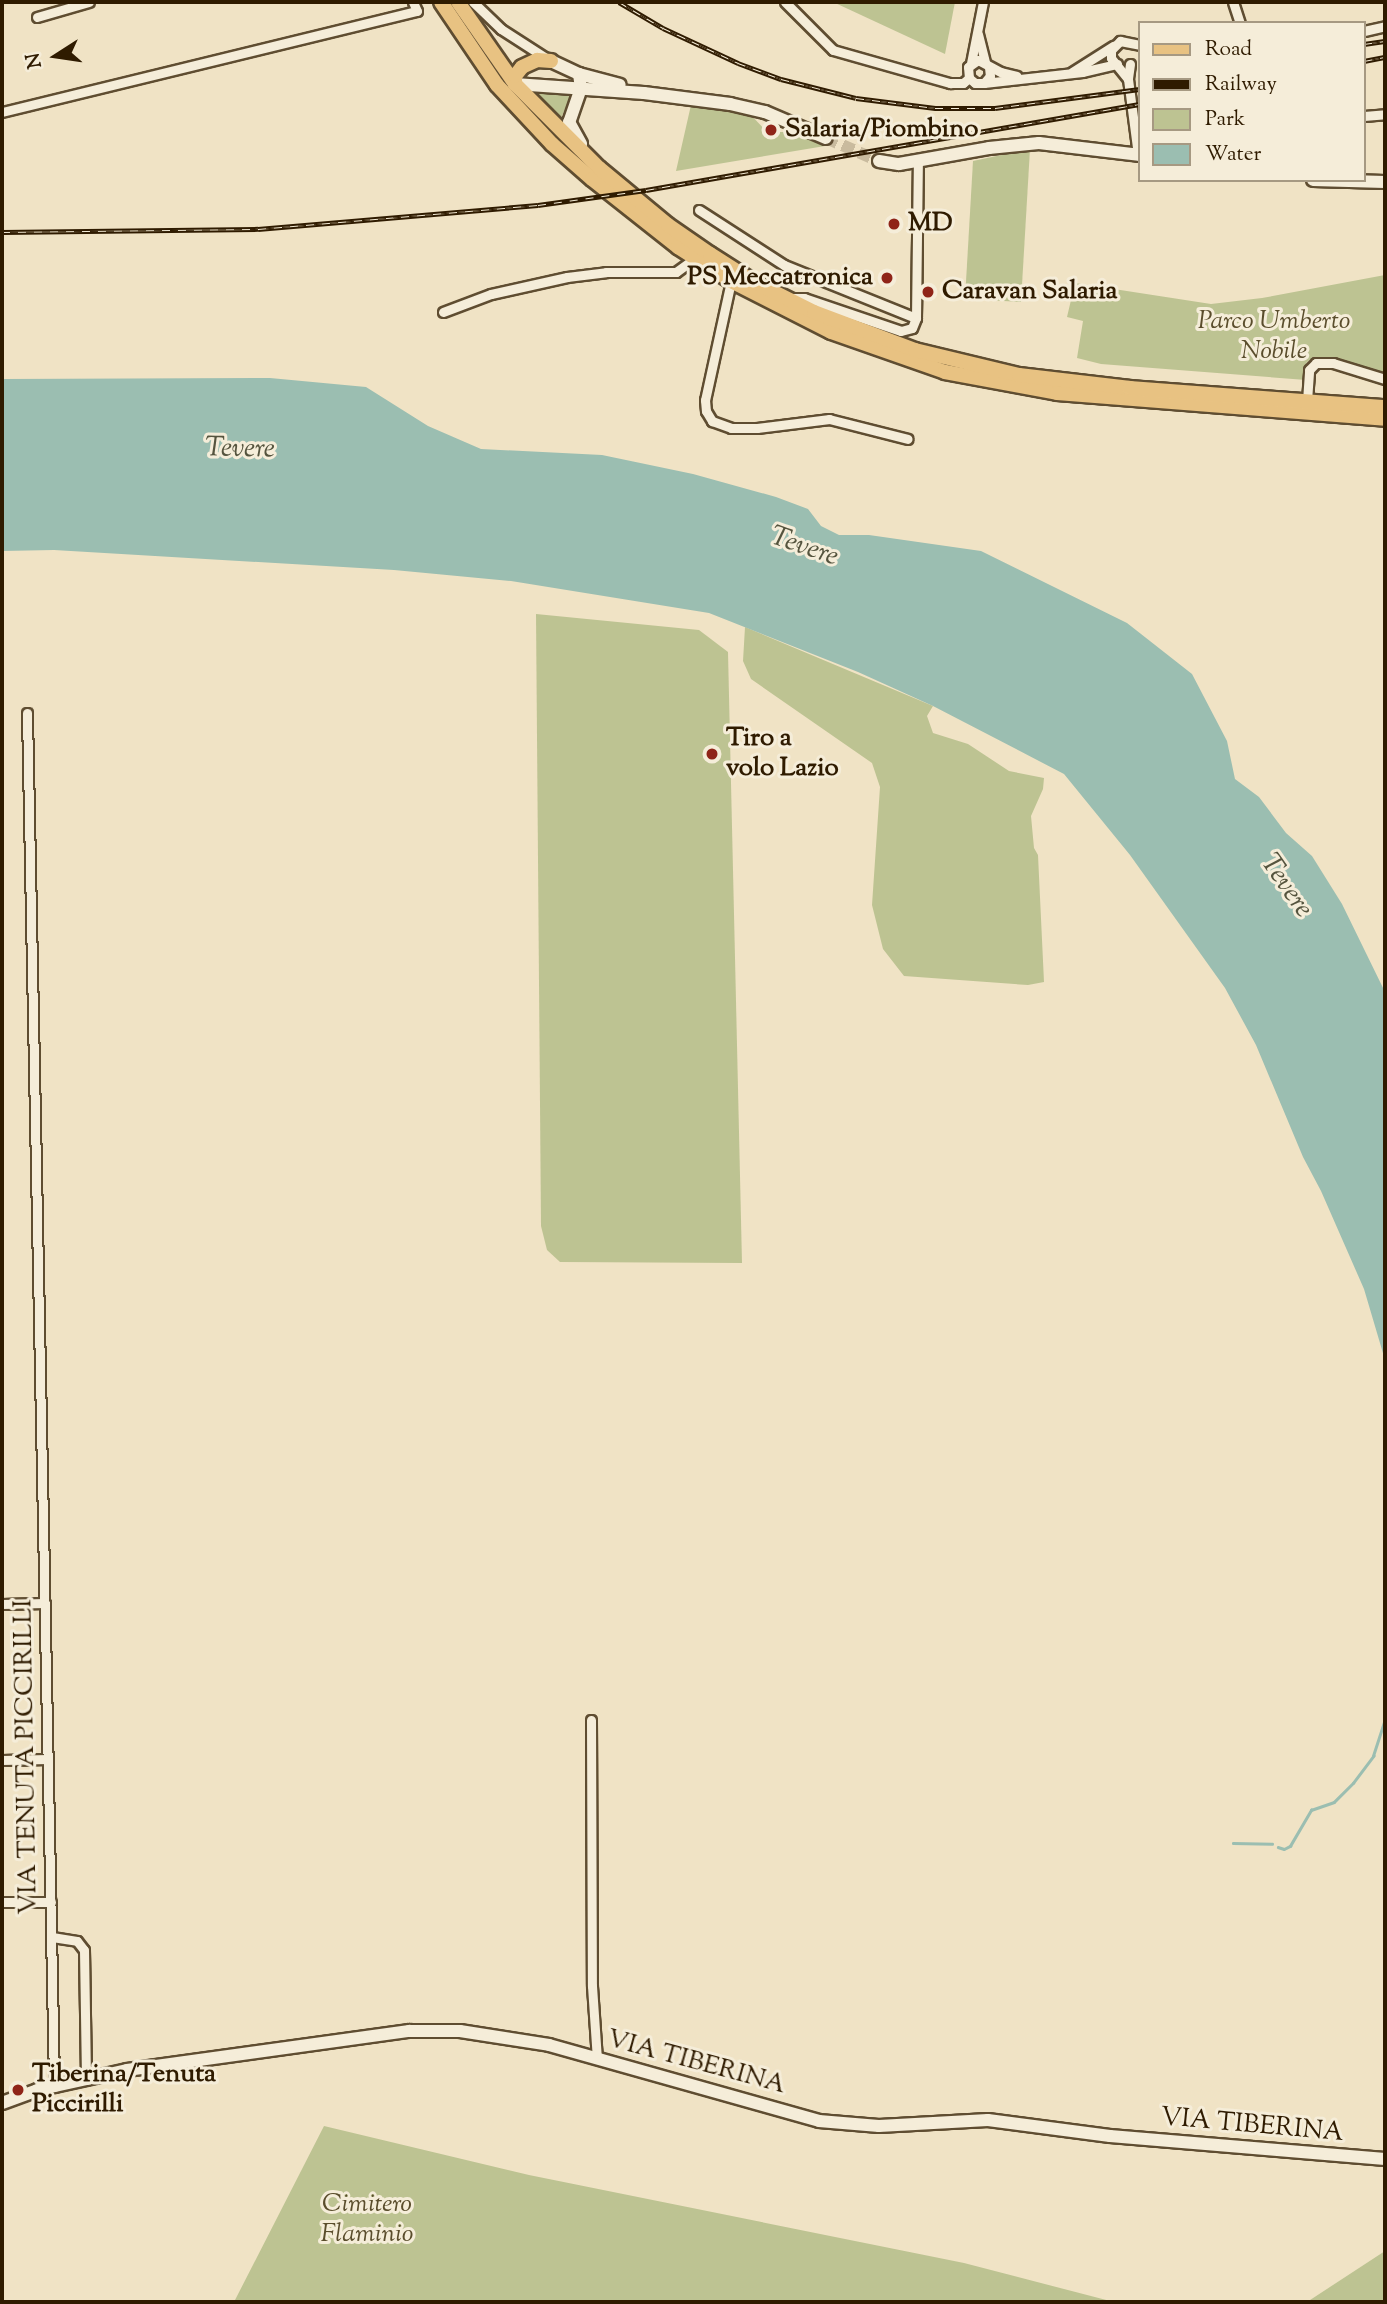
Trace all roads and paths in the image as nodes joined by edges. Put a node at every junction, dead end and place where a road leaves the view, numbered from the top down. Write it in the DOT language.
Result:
graph roads {
  1 [pos="89,2"];
  2 [pos="413,2"];
  3 [pos="441,2"];
  4 [pos="458,2"];
  5 [pos="473,2"];
  6 [pos="785,2"];
  7 [pos="983,2"];
  8 [pos="1233,2"];
  9 [pos="37,17"];
  10 [pos="1239,21"];
  11 [pos="1385,26"];
  12 [pos="1366,31"];
  13 [pos="978,34"];
  14 [pos="1136,45"];
  15 [pos="1114,46"];
  16 [pos="551,61"];
  17 [pos="971,63"];
  18 [pos="1128,64"];
  19 [pos="987,65"];
  20 [pos="1072,72"];
  21 [pos="579,74"];
  22 [pos="968,78"];
  23 [pos="1022,78"];
  24 [pos="984,83"];
  25 [pos="581,88"];
  26 [pos="510,89"];
  27 [pos="644,93"];
  28 [pos="2,112"];
  29 [pos="1385,114"];
  30 [pos="1366,116"];
  31 [pos="826,138"];
  32 [pos="1138,141"];
  33 [pos="1138,155"];
  34 [pos="879,161"];
  35 [pos="918,161"];
  36 [pos="599,168"];
  37 [pos="1366,181"];
  38 [pos="1385,182"];
  39 [pos="699,210"];
  40 [pos="695,258"];
  41 [pos="731,281"];
  42 [pos="786,298"];
  43 [pos="443,312"];
  44 [pos="916,318"];
  45 [pos="1385,379"];
  46 [pos="1307,401"];
  47 [pos="1385,407"];
  48 [pos="1385,419"];
  49 [pos="908,439"];
  50 [pos="27,713"];
  51 [pos="45,1603"];
  52 [pos="2,1604"];
  53 [pos="591,1720"];
  54 [pos="48,1759"];
  55 [pos="2,1760"];
  56 [pos="2,1902"];
  57 [pos="51,1902"];
  58 [pos="52,1937"];
  59 [pos="597,2059"];
  60 [pos="86,2080"];
  61 [pos="54,2087"];
  62 [pos="2,2103"];
  63 [pos="1385,2159"];
  1 -- 9 [label="street"];
  2 -- 28 [label="street"];
  3 -- 26 [label="main road"];
  4 -- 26 [label="main road"];
  5 -- 16 [label="street"];
  6 -- 22 [label="street"];
  7 -- 13 [label="street"];
  8 -- 10 [label="street"];
  11 -- 12 [label="street"];
  13 -- 17 [label="street"];
  13 -- 19 [label="street"];
  14 -- 15 [label="street"];
  14 -- 18 [label="street"];
  15 -- 18 [label="street"];
  15 -- 20 [label="street"];
  16 -- 21 [label="main road"];
  16 -- 26 [label="main road"];
  17 -- 19 [label="street"];
  17 -- 22 [label="street"];
  18 -- 20 [label="street"];
  18 -- 32 [label="street"];
  19 -- 23 [label="street"];
  19 -- 24 [label="street"];
  20 -- 23 [label="street"];
  21 -- 25 [label="main road"];
  21 -- 27 [label="main road"];
  22 -- 24 [label="street"];
  23 -- 24 [label="street"];
  25 -- 26 [label="main road"];
  25 -- 27 [label="main road"];
  25 -- 36 [label="main road"];
  26 -- 36 [label="main road"];
  26 -- 40 [label="main road"];
  27 -- 31 [label="main road"];
  29 -- 30 [label="street"];
  33 -- 35 [label="main road"];
  34 -- 35 [label="main road"];
  35 -- 44 [label="street"];
  36 -- 42 [label="main road"];
  37 -- 38 [label="main road"];
  39 -- 44 [label="street"];
  40 -- 41 [label="main road"];
  40 -- 43 [label="street"];
  41 -- 48 [label="main road"];
  41 -- 49 [label="street"];
  42 -- 44 [label="street"];
  42 -- 46 [label="main road"];
  45 -- 46 [label="street"];
  46 -- 47 [label="main road"];
  50 -- 51 [label="street, VIA TENUTA PICCIRILLI"];
  51 -- 52 [label="street"];
  51 -- 54 [label="street, VIA TENUTA PICCIRILLI"];
  53 -- 59 [label="street"];
  54 -- 55 [label="street"];
  54 -- 57 [label="street, VIA TENUTA PICCIRILLI"];
  56 -- 57 [label="street"];
  57 -- 58 [label="street, VIA TENUTA PICCIRILLI"];
  58 -- 60 [label="street"];
  58 -- 61 [label="street, VIA TENUTA PICCIRILLI"];
  59 -- 60 [label="main road, VIA TIBERINA"];
  59 -- 63 [label="main road, VIA TIBERINA"];
  60 -- 61 [label="main road, VIA TIBERINA"];
  61 -- 62 [label="main road, VIA TIBERINA"];
}
